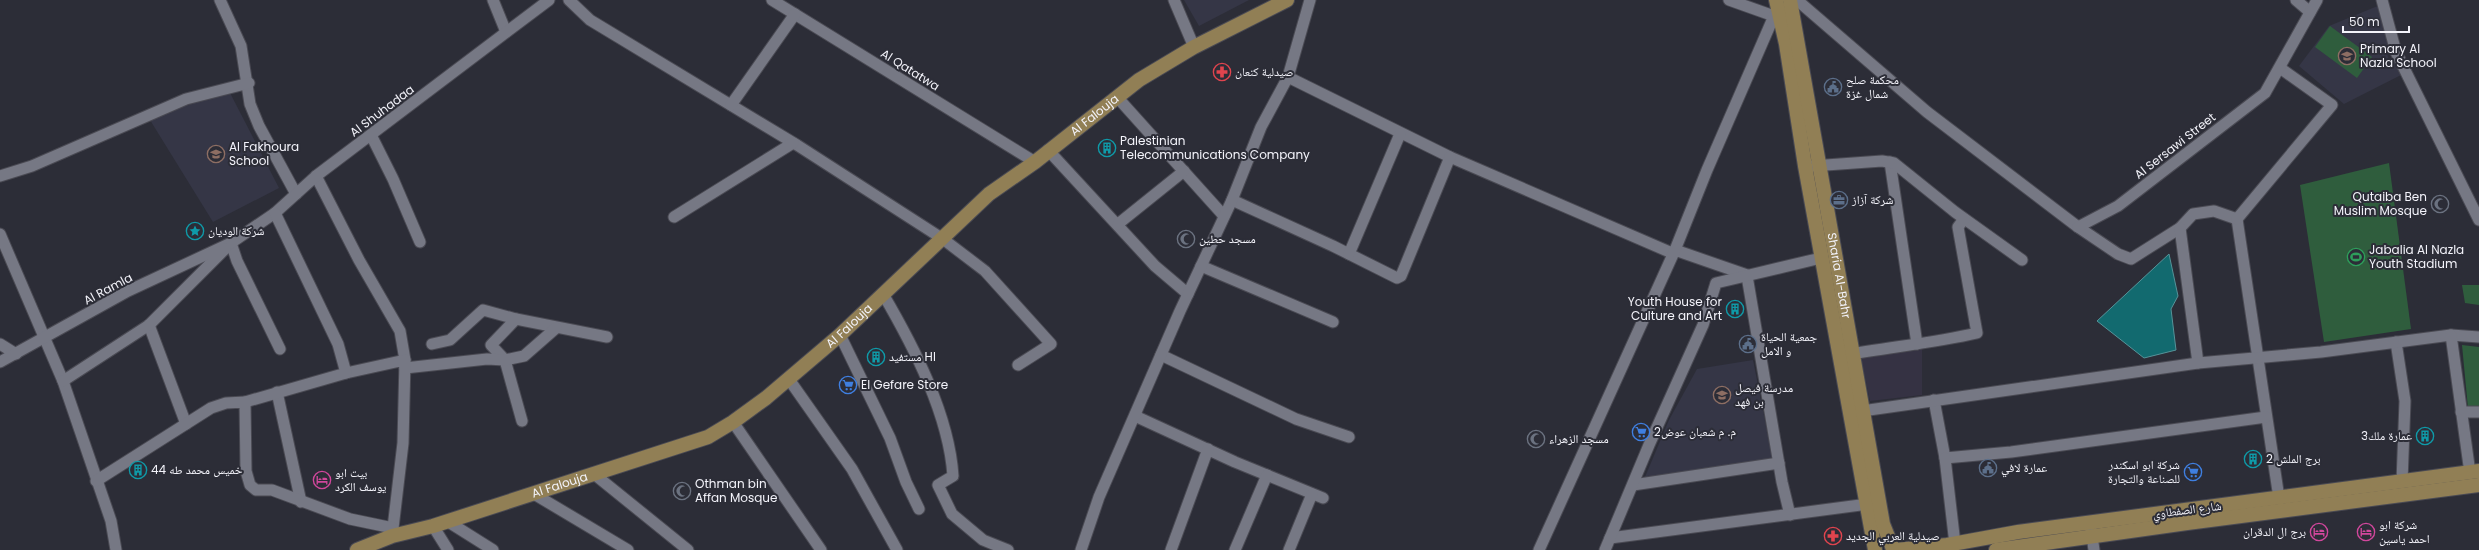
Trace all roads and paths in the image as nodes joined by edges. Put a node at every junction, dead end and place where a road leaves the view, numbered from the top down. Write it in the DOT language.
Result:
graph roads {
  1 [pos="220,0"];
  2 [pos="493,0"];
  3 [pos="549,0"];
  4 [pos="569,0"];
  5 [pos="772,0"];
  6 [pos="1174,0"];
  7 [pos="1287,0"];
  8 [pos="1310,0"];
  9 [pos="1729,0"];
  10 [pos="1776,0"];
  11 [pos="1790,0"];
  12 [pos="1797,0"];
  13 [pos="2296,0"];
  14 [pos="2317,0"];
  15 [pos="2382,0"];
  16 [pos="2310,12"];
  17 [pos="795,14"];
  18 [pos="1777,16"];
  19 [pos="506,32"];
  20 [pos="1194,47"];
  21 [pos="2279,70"];
  22 [pos="1288,77"];
  23 [pos="248,82"];
  24 [pos="1117,97"];
  25 [pos="731,106"];
  26 [pos="1400,134"];
  27 [pos="371,135"];
  28 [pos="793,142"];
  29 [pos="1048,150"];
  30 [pos="1450,157"];
  31 [pos="1035,162"];
  32 [pos="1890,162"];
  33 [pos="1805,166"];
  34 [pos="1820,166"];
  35 [pos="1184,171"];
  36 [pos="0,176"];
  37 [pos="316,176"];
  38 [pos="296,194"];
  39 [pos="1232,200"];
  40 [pos="275,213"];
  41 [pos="1224,216"];
  42 [pos="674,217"];
  43 [pos="1964,219"];
  44 [pos="2237,219"];
  45 [pos="2479,220"];
  46 [pos="1118,224"];
  47 [pos="2078,227"];
  48 [pos="2180,228"];
  49 [pos="0,234"];
  50 [pos="943,239"];
  51 [pos="420,242"];
  52 [pos="232,243"];
  53 [pos="1674,252"];
  54 [pos="1349,254"];
  55 [pos="1822,258"];
  56 [pos="2022,260"];
  57 [pos="1201,266"];
  58 [pos="1747,276"];
  59 [pos="883,294"];
  60 [pos="1188,294"];
  61 [pos="516,319"];
  62 [pos="1333,322"];
  63 [pos="149,325"];
  64 [pos="556,328"];
  65 [pos="840,335"];
  66 [pos="2451,335"];
  67 [pos="607,337"];
  68 [pos="2479,337"];
  69 [pos="46,338"];
  70 [pos="2396,342"];
  71 [pos="0,344"];
  72 [pos="432,344"];
  73 [pos="1918,344"];
  74 [pos="280,349"];
  75 [pos="16,354"];
  76 [pos="1847,355"];
  77 [pos="1161,356"];
  78 [pos="2257,357"];
  79 [pos="505,360"];
  80 [pos="0,362"];
  81 [pos="2198,363"];
  82 [pos="405,364"];
  83 [pos="1018,365"];
  84 [pos="346,373"];
  85 [pos="788,378"];
  86 [pos="63,381"];
  87 [pos="277,392"];
  88 [pos="1934,400"];
  89 [pos="245,402"];
  90 [pos="1857,412"];
  91 [pos="2461,412"];
  92 [pos="2479,412"];
  93 [pos="1135,416"];
  94 [pos="2266,417"];
  95 [pos="522,421"];
  96 [pos="733,422"];
  97 [pos="186,424"];
  98 [pos="1349,437"];
  99 [pos="1208,449"];
  100 [pos="1945,458"];
  101 [pos="1779,463"];
  102 [pos="2475,472"];
  103 [pos="594,474"];
  104 [pos="1267,475"];
  105 [pos="96,481"];
  106 [pos="2402,482"];
  107 [pos="1633,485"];
  108 [pos="2479,485"];
  109 [pos="534,494"];
  110 [pos="1312,494"];
  111 [pos="1323,498"];
  112 [pos="2279,498"];
  113 [pos="301,502"];
  114 [pos="1868,504"];
  115 [pos="919,509"];
  116 [pos="1790,515"];
  117 [pos="447,521"];
  118 [pos="2090,522"];
  119 [pos="433,526"];
  120 [pos="392,532"];
  121 [pos="1610,538"];
  122 [pos="1955,544"];
  123 [pos="2093,544"];
  124 [pos="116,550"];
  125 [pos="357,550"];
  126 [pos="448,550"];
  127 [pos="493,550"];
  128 [pos="628,550"];
  129 [pos="688,550"];
  130 [pos="821,550"];
  131 [pos="897,550"];
  132 [pos="1008,550"];
  133 [pos="1081,550"];
  134 [pos="1170,550"];
  135 [pos="1235,550"];
  136 [pos="1289,550"];
  137 [pos="1539,550"];
  138 [pos="1605,550"];
  139 [pos="1875,550"];
  140 [pos="1891,550"];
  141 [pos="1996,550"];
  1 -- 23 [label="street"];
  2 -- 19 [label="street"];
  3 -- 19 [label="street, Al Shuhadaa"];
  4 -- 25 [label="street"];
  5 -- 17 [label="street, Al Qatatwa"];
  6 -- 20 [label="street"];
  7 -- 20 [label="main road, Al Falouja"];
  8 -- 22 [label="street"];
  9 -- 18 [label="street"];
  10 -- 18 [label="main road, Sharia Al-Bahr"];
  11 -- 34 [label="main road, Sharia Al-Bahr"];
  12 -- 47 [label="street"];
  13 -- 16 [label="street"];
  14 -- 16 [label="street, Al Sersawi Street"];
  15 -- 45 [label="street"];
  16 -- 21 [label="street, Al Sersawi Street"];
  17 -- 25 [label="street"];
  17 -- 31 [label="street, Al Qatatwa"];
  18 -- 33 [label="main road, Sharia Al-Bahr"];
  18 -- 53 [label="street"];
  19 -- 27 [label="street, Al Shuhadaa"];
  20 -- 24 [label="main road, Al Falouja"];
  21 -- 44 [label="street"];
  21 -- 47 [label="street, Al Sersawi Street"];
  22 -- 30 [label="street"];
  22 -- 39 [label="street"];
  23 -- 36 [label="street"];
  23 -- 38 [label="street"];
  24 -- 29 [label="main road, Al Falouja"];
  24 -- 35 [label="street"];
  25 -- 28 [label="street"];
  26 -- 54 [label="street"];
  27 -- 37 [label="street, Al Shuhadaa"];
  27 -- 51 [label="street"];
  28 -- 42 [label="street"];
  28 -- 50 [label="street"];
  29 -- 31 [label="main road, Al Falouja"];
  29 -- 46 [label="street"];
  30 -- 53 [label="street"];
  30 -- 54 [label="street"];
  31 -- 50 [label="main road, Al Falouja"];
  32 -- 34 [label="street"];
  32 -- 43 [label="street"];
  32 -- 73 [label="street"];
  33 -- 34 [label="street"];
  33 -- 55 [label="main road, Sharia Al-Bahr"];
  34 -- 76 [label="main road, Sharia Al-Bahr"];
  35 -- 41 [label="street"];
  35 -- 46 [label="street"];
  37 -- 38 [label="street, Al Shuhadaa"];
  37 -- 82 [label="street"];
  38 -- 40 [label="street, Al Shuhadaa"];
  39 -- 41 [label="street"];
  39 -- 54 [label="street"];
  40 -- 52 [label="street, Al Shuhadaa"];
  40 -- 84 [label="street"];
  41 -- 57 [label="street"];
  43 -- 56 [label="street"];
  43 -- 73 [label="street"];
  44 -- 48 [label="street"];
  44 -- 78 [label="street"];
  46 -- 60 [label="street"];
  47 -- 48 [label="street"];
  48 -- 81 [label="street"];
  49 -- 69 [label="street"];
  50 -- 59 [label="main road, Al Falouja"];
  50 -- 83 [label="street"];
  52 -- 63 [label="street"];
  52 -- 69 [label="street, Al Ramla"];
  52 -- 74 [label="street"];
  53 -- 58 [label="street"];
  53 -- 137 [label="street"];
  55 -- 58 [label="street"];
  55 -- 76 [label="main road, Sharia Al-Bahr"];
  57 -- 60 [label="street"];
  57 -- 62 [label="street"];
  58 -- 101 [label="street"];
  58 -- 107 [label="street"];
  59 -- 65 [label="main road, Al Falouja"];
  59 -- 132 [label="street"];
  60 -- 77 [label="street"];
  61 -- 64 [label="street"];
  61 -- 72 [label="street"];
  61 -- 79 [label="street"];
  63 -- 86 [label="street"];
  63 -- 97 [label="street"];
  64 -- 67 [label="street"];
  64 -- 79 [label="street"];
  65 -- 85 [label="main road, Al Falouja"];
  65 -- 115 [label="street"];
  66 -- 68 [label="street"];
  66 -- 70 [label="street"];
  66 -- 91 [label="street"];
  69 -- 75 [label="street, Al Ramla"];
  69 -- 86 [label="street"];
  70 -- 78 [label="street"];
  70 -- 106 [label="street"];
  71 -- 75 [label="street"];
  73 -- 76 [label="street"];
  75 -- 80 [label="street, Al Ramla"];
  76 -- 90 [label="main road, Sharia Al-Bahr"];
  77 -- 93 [label="street"];
  77 -- 98 [label="street"];
  78 -- 81 [label="street"];
  78 -- 94 [label="street"];
  79 -- 82 [label="street"];
  79 -- 95 [label="street"];
  81 -- 88 [label="street"];
  82 -- 84 [label="street"];
  82 -- 120 [label="street"];
  84 -- 87 [label="street"];
  85 -- 96 [label="main road, Al Falouja"];
  85 -- 131 [label="street"];
  86 -- 105 [label="street"];
  87 -- 89 [label="street"];
  87 -- 113 [label="street"];
  88 -- 90 [label="street"];
  88 -- 100 [label="street"];
  89 -- 97 [label="street"];
  89 -- 113 [label="street"];
  90 -- 114 [label="main road, Sharia Al-Bahr"];
  90 -- 140 [label="main road, Sharia Al-Bahr"];
  91 -- 92 [label="street"];
  91 -- 102 [label="street"];
  93 -- 99 [label="street"];
  93 -- 133 [label="street"];
  94 -- 100 [label="street"];
  94 -- 112 [label="street"];
  96 -- 103 [label="main road, Al Falouja"];
  96 -- 130 [label="street"];
  97 -- 105 [label="street"];
  99 -- 104 [label="street"];
  99 -- 134 [label="street"];
  100 -- 122 [label="street"];
  101 -- 107 [label="street"];
  101 -- 116 [label="street"];
  102 -- 106 [label="main road, شارع الصفطاوي"];
  103 -- 109 [label="main road, Al Falouja"];
  103 -- 129 [label="street"];
  104 -- 110 [label="street"];
  104 -- 135 [label="street"];
  105 -- 124 [label="street"];
  106 -- 112 [label="main road, شارع الصفطاوي"];
  107 -- 121 [label="street"];
  108 -- 123 [label="main road, شارع الصفطاوي"];
  109 -- 117 [label="main road, Al Falouja"];
  109 -- 128 [label="street"];
  110 -- 111 [label="street"];
  110 -- 136 [label="street"];
  112 -- 118 [label="main road, شارع الصفطاوي"];
  113 -- 120 [label="street"];
  114 -- 116 [label="street"];
  114 -- 139 [label="main road, Sharia Al-Bahr"];
  116 -- 121 [label="street"];
  117 -- 119 [label="main road, Al Falouja"];
  117 -- 127 [label="street"];
  118 -- 122 [label="main road, شارع الصفطاوي"];
  118 -- 123 [label="street"];
  119 -- 120 [label="main road, Al Falouja"];
  119 -- 126 [label="street"];
  120 -- 125 [label="main road, Al Falouja"];
  121 -- 138 [label="street"];
  122 -- 140 [label="main road, شارع الصفطاوي"];
  123 -- 141 [label="main road, شارع الصفطاوي"];
}
